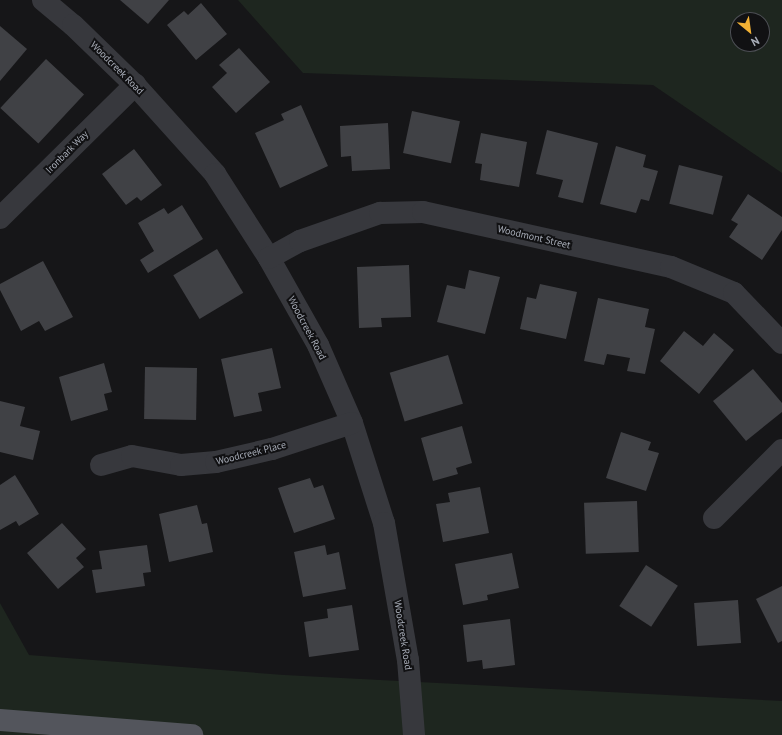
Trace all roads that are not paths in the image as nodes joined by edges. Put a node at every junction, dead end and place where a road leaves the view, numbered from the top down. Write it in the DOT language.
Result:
graph roads {
  1 [pos="43,0"];
  2 [pos="135,85"];
  3 [pos="0,218"];
  4 [pos="269,258"];
  5 [pos="782,343"];
  6 [pos="352,423"];
  7 [pos="782,450"];
  8 [pos="101,465"];
  9 [pos="714,518"];
  10 [pos="0,720"];
  11 [pos="192,735"];
  12 [pos="414,735"];
  1 -- 2 [label="street, Woodcreek Road"];
  2 -- 3 [label="street, Ironbark Way"];
  2 -- 4 [label="street, Woodcreek Road"];
  4 -- 5 [label="street, Woodmont Street"];
  4 -- 6 [label="street, Woodcreek Road"];
  6 -- 8 [label="street, Woodcreek Place"];
  6 -- 12 [label="street, Woodcreek Road"];
  7 -- 9 [label="street"];
  10 -- 11 [label="main road"];
}
